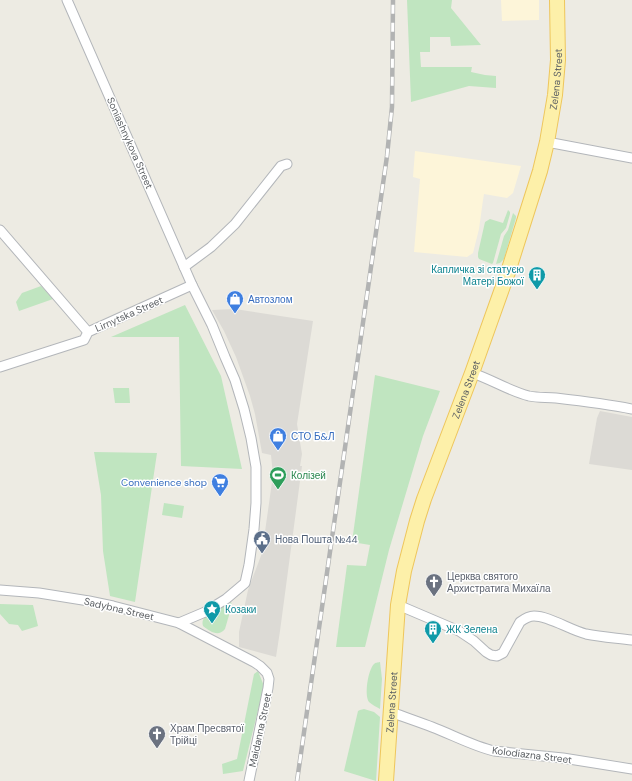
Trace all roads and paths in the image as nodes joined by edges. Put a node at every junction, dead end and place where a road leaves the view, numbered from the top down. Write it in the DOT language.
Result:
graph roads {
  1 [pos="67,0"];
  2 [pos="557,0"];
  3 [pos="547,142"];
  4 [pos="632,158"];
  5 [pos="287,164"];
  6 [pos="0,230"];
  7 [pos="184,267"];
  8 [pos="192,286"];
  9 [pos="88,332"];
  10 [pos="0,367"];
  11 [pos="472,373"];
  12 [pos="632,409"];
  13 [pos="0,590"];
  14 [pos="398,605"];
  15 [pos="179,623"];
  16 [pos="632,640"];
  17 [pos="232,650"];
  18 [pos="390,712"];
  19 [pos="632,769"];
  20 [pos="249,781"];
  21 [pos="386,781"];
  1 -- 7 [label="street, Soniashnykova Street"];
  2 -- 3 [label="main road, Zelena Street"];
  3 -- 4 [label="street"];
  3 -- 11 [label="main road, Zelena Street"];
  5 -- 7 [label="street"];
  6 -- 9 [label="street"];
  7 -- 8 [label="street, Soniashnykova Street"];
  8 -- 9 [label="street, Lirnytska Street"];
  8 -- 15 [label="street, Soniashnykova Street"];
  9 -- 10 [label="street, Lirnytska Street"];
  11 -- 12 [label="street"];
  11 -- 14 [label="main road, Zelena Street"];
  13 -- 15 [label="street, Sadybna Street"];
  14 -- 16 [label="street"];
  14 -- 18 [label="main road, Zelena Street"];
  15 -- 17 [label="street, Sadybna Street"];
  17 -- 20 [label="street, Maidanna Street"];
  18 -- 19 [label="street, Kolodiazna Street"];
  18 -- 21 [label="main road, Zelena Street"];
}
